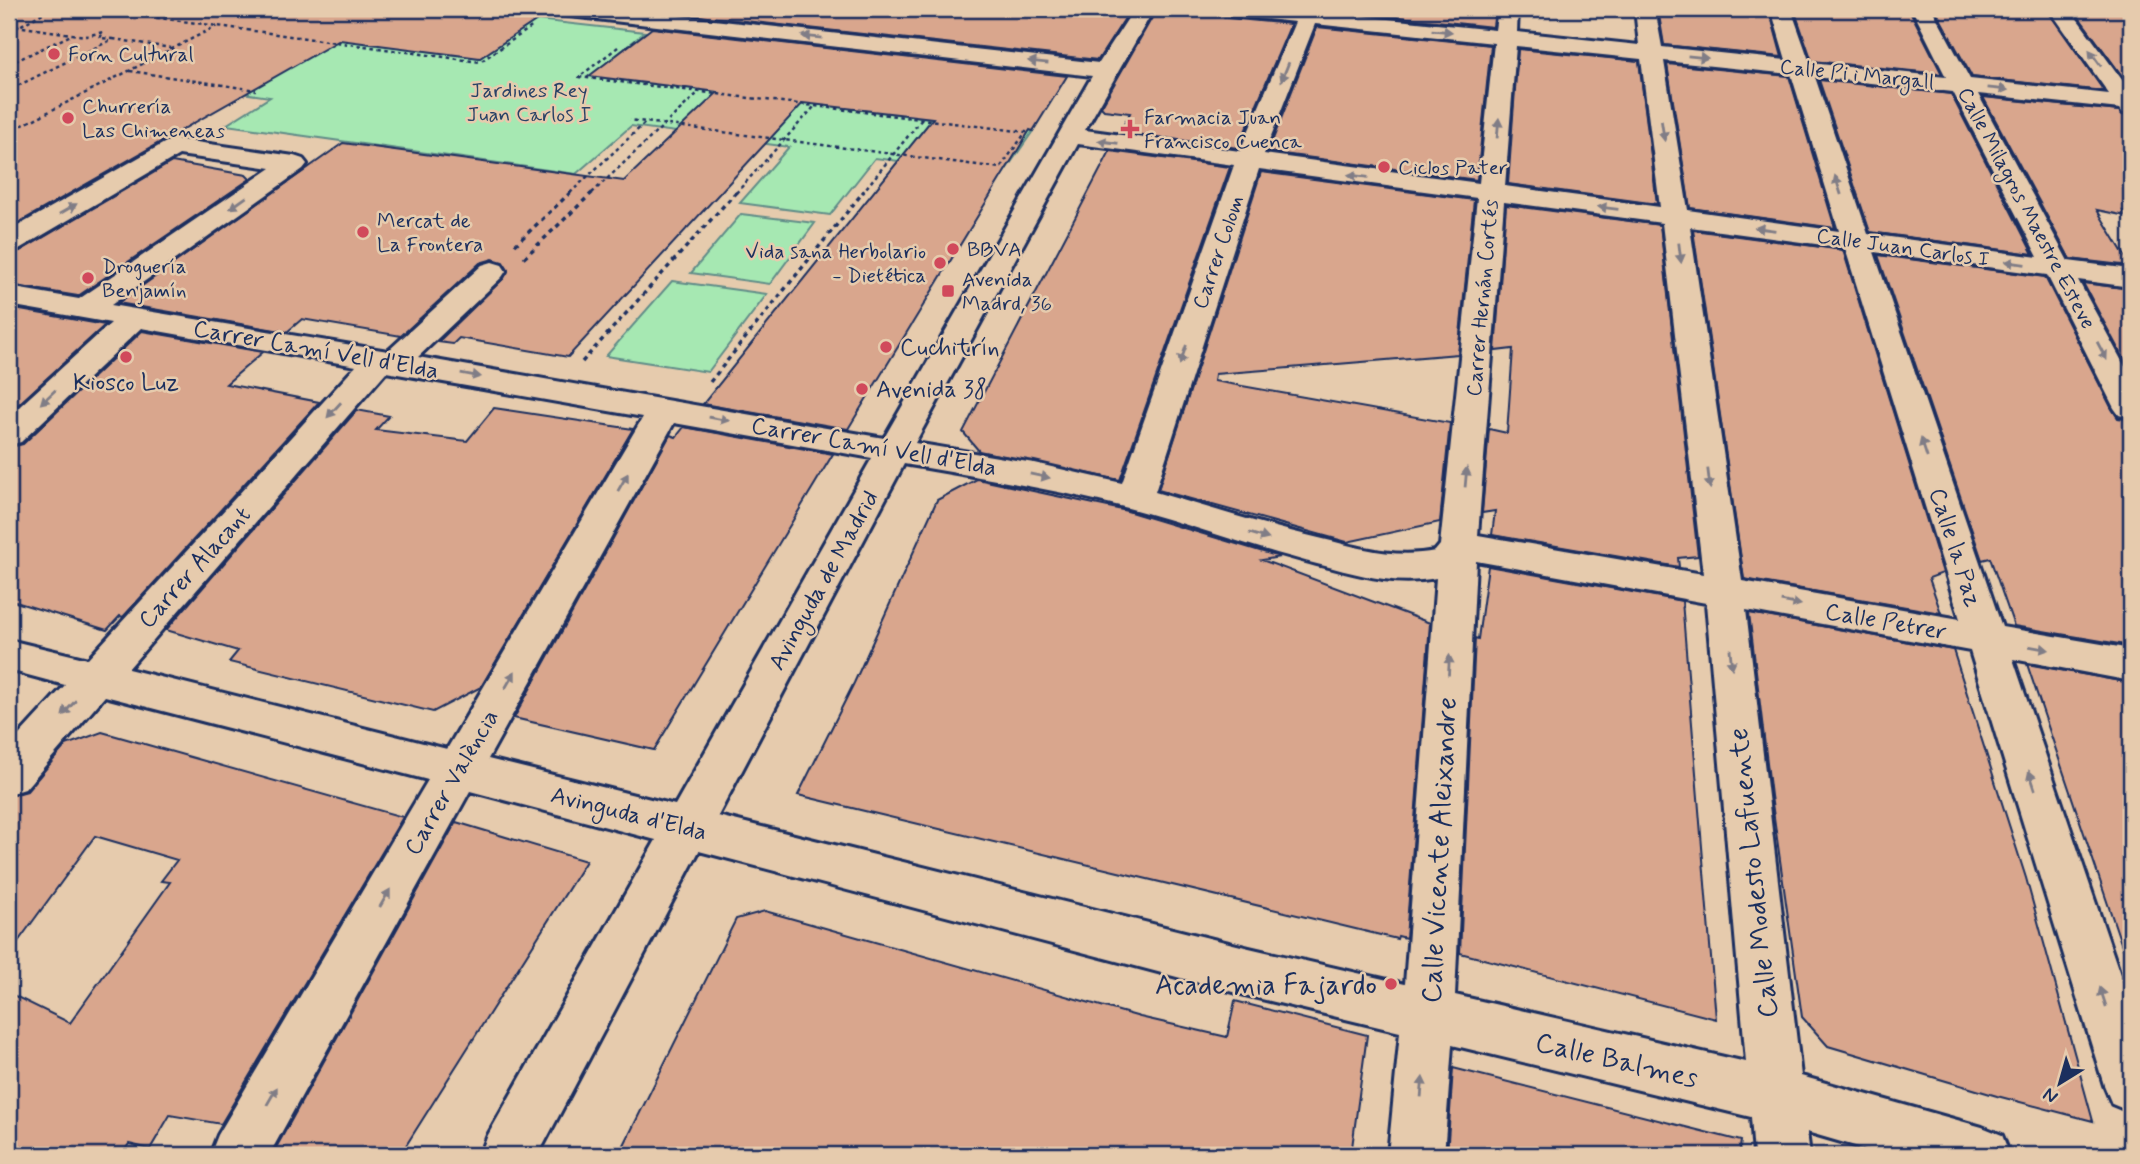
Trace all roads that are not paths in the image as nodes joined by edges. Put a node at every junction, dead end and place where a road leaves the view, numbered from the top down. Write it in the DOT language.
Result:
graph roads {
  1 [pos="561,9"];
  2 [pos="778,9"];
  3 [pos="1144,9"];
  4 [pos="1228,9"];
  5 [pos="1645,9"];
  6 [pos="1781,9"];
  7 [pos="1922,9"];
  8 [pos="2059,9"];
  9 [pos="1309,14"];
  10 [pos="1507,23"];
  11 [pos="751,31"];
  12 [pos="1651,52"];
  13 [pos="1800,68"];
  14 [pos="1106,71"];
  15 [pos="1962,85"];
  16 [pos="2130,105"];
  17 [pos="1071,136"];
  18 [pos="1248,162"];
  19 [pos="1492,194"];
  20 [pos="1675,216"];
  21 [pos="1856,241"];
  22 [pos="9,243"];
  23 [pos="501,260"];
  24 [pos="2058,268"];
  25 [pos="2131,278"];
  26 [pos="9,296"];
  27 [pos="85,309"];
  28 [pos="134,318"];
  29 [pos="388,360"];
  30 [pos="684,400"];
  31 [pos="2131,408"];
  32 [pos="9,434"];
  33 [pos="894,450"];
  34 [pos="1135,498"];
  35 [pos="1460,545"];
  36 [pos="1724,591"];
  37 [pos="1986,639"];
  38 [pos="9,654"];
  39 [pos="2131,665"];
  40 [pos="96,678"];
  41 [pos="458,770"];
  42 [pos="9,776"];
  43 [pos="688,829"];
  44 [pos="1249,972"];
  45 [pos="1428,1016"];
  46 [pos="2131,1085"];
  47 [pos="1775,1096"];
  48 [pos="238,1155"];
  49 [pos="508,1155"];
  50 [pos="1416,1155"];
  51 [pos="1782,1155"];
  52 [pos="1982,1155"];
  1 -- 11 [label="street"];
  2 -- 11 [label="street"];
  3 -- 14 [label="street, Avinguda de Madrid"];
  4 -- 9 [label="street, Calle Pi i Margall"];
  5 -- 12 [label="street"];
  6 -- 13 [label="street, Calle la Paz"];
  7 -- 15 [label="street, Calle Milagros Maestre Esteve"];
  16 -- 8 [label="street, one-way"];
  9 -- 10 [label="street, Calle Pi i Margall, one-way"];
  9 -- 18 [label="street, Carrer Colom, one-way"];
  10 -- 12 [label="street, Calle Pi i Margall"];
  19 -- 10 [label="street, Carrer Hernán Cortés, one-way"];
  14 -- 11 [label="street, one-way"];
  12 -- 13 [label="street, Calle Pi i Margall, one-way"];
  12 -- 20 [label="street, Calle Modesto Lafuente, one-way"];
  13 -- 15 [label="street, Calle Pi i Margall"];
  21 -- 13 [label="street, Calle la Paz, one-way"];
  14 -- 17 [label="street, Avinguda de Madrid"];
  15 -- 16 [label="street, Calle Pi i Margall, one-way"];
  15 -- 24 [label="street, Calle Milagros Maestre Esteve"];
  18 -- 17 [label="street, Calle Juan Carlos I, one-way"];
  17 -- 33 [label="street, Avinguda de Madrid"];
  19 -- 18 [label="street, Calle Juan Carlos I, one-way"];
  18 -- 34 [label="street, Carrer Colom, one-way"];
  20 -- 19 [label="street, Calle Juan Carlos I, one-way"];
  35 -- 19 [label="street, Carrer Hernán Cortés, one-way"];
  21 -- 20 [label="street, Calle Juan Carlos I, one-way"];
  20 -- 36 [label="street, Calle Modesto Lafuente, one-way"];
  24 -- 21 [label="street, Calle Juan Carlos I, one-way"];
  37 -- 21 [label="street, Calle la Paz, one-way"];
  22 -- 27 [label="street, one-way"];
  23 -- 29 [label="street, Carrer Alacant"];
  24 -- 25 [label="street, Calle Juan Carlos I"];
  24 -- 31 [label="street, Calle Milagros Maestre Esteve, one-way"];
  26 -- 27 [label="street, Carrer Camí Vell d'Elda"];
  27 -- 28 [label="street, Carrer Camí Vell d'Elda"];
  28 -- 29 [label="street, Carrer Camí Vell d'Elda"];
  28 -- 32 [label="street, one-way"];
  29 -- 30 [label="street, Carrer Camí Vell d'Elda, one-way"];
  29 -- 40 [label="street, Carrer Alacant, one-way"];
  30 -- 33 [label="street, Carrer Camí Vell d'Elda, one-way"];
  41 -- 30 [label="street, Carrer València, one-way"];
  33 -- 34 [label="street, Carrer Camí Vell d'Elda, one-way"];
  33 -- 43 [label="street, Avinguda de Madrid"];
  34 -- 35 [label="street, Carrer Camí Vell d'Elda, one-way"];
  35 -- 36 [label="street"];
  45 -- 35 [label="street, Calle Vicente Aleixandre, one-way"];
  36 -- 37 [label="street, Calle Petrer, one-way"];
  36 -- 47 [label="street, Calle Modesto Lafuente, one-way"];
  37 -- 39 [label="street, Calle Petrer, one-way"];
  46 -- 37 [label="street, Calle la Paz, one-way"];
  38 -- 40 [label="street, Avinguda d'Elda"];
  40 -- 41 [label="street, Avinguda d'Elda"];
  40 -- 42 [label="street, Carrer Alacant, one-way"];
  41 -- 43 [label="street, Avinguda d'Elda"];
  48 -- 41 [label="street, Carrer València, one-way"];
  43 -- 44 [label="street, Avinguda d'Elda"];
  43 -- 49 [label="street, Avinguda de Madrid"];
  44 -- 45 [label="street, Calle Balmes"];
  45 -- 47 [label="street, Calle Balmes"];
  50 -- 45 [label="street, Calle Vicente Aleixandre, one-way"];
  47 -- 51 [label="street, Calle Modesto Lafuente"];
  47 -- 52 [label="street, Calle Balmes"];
}
